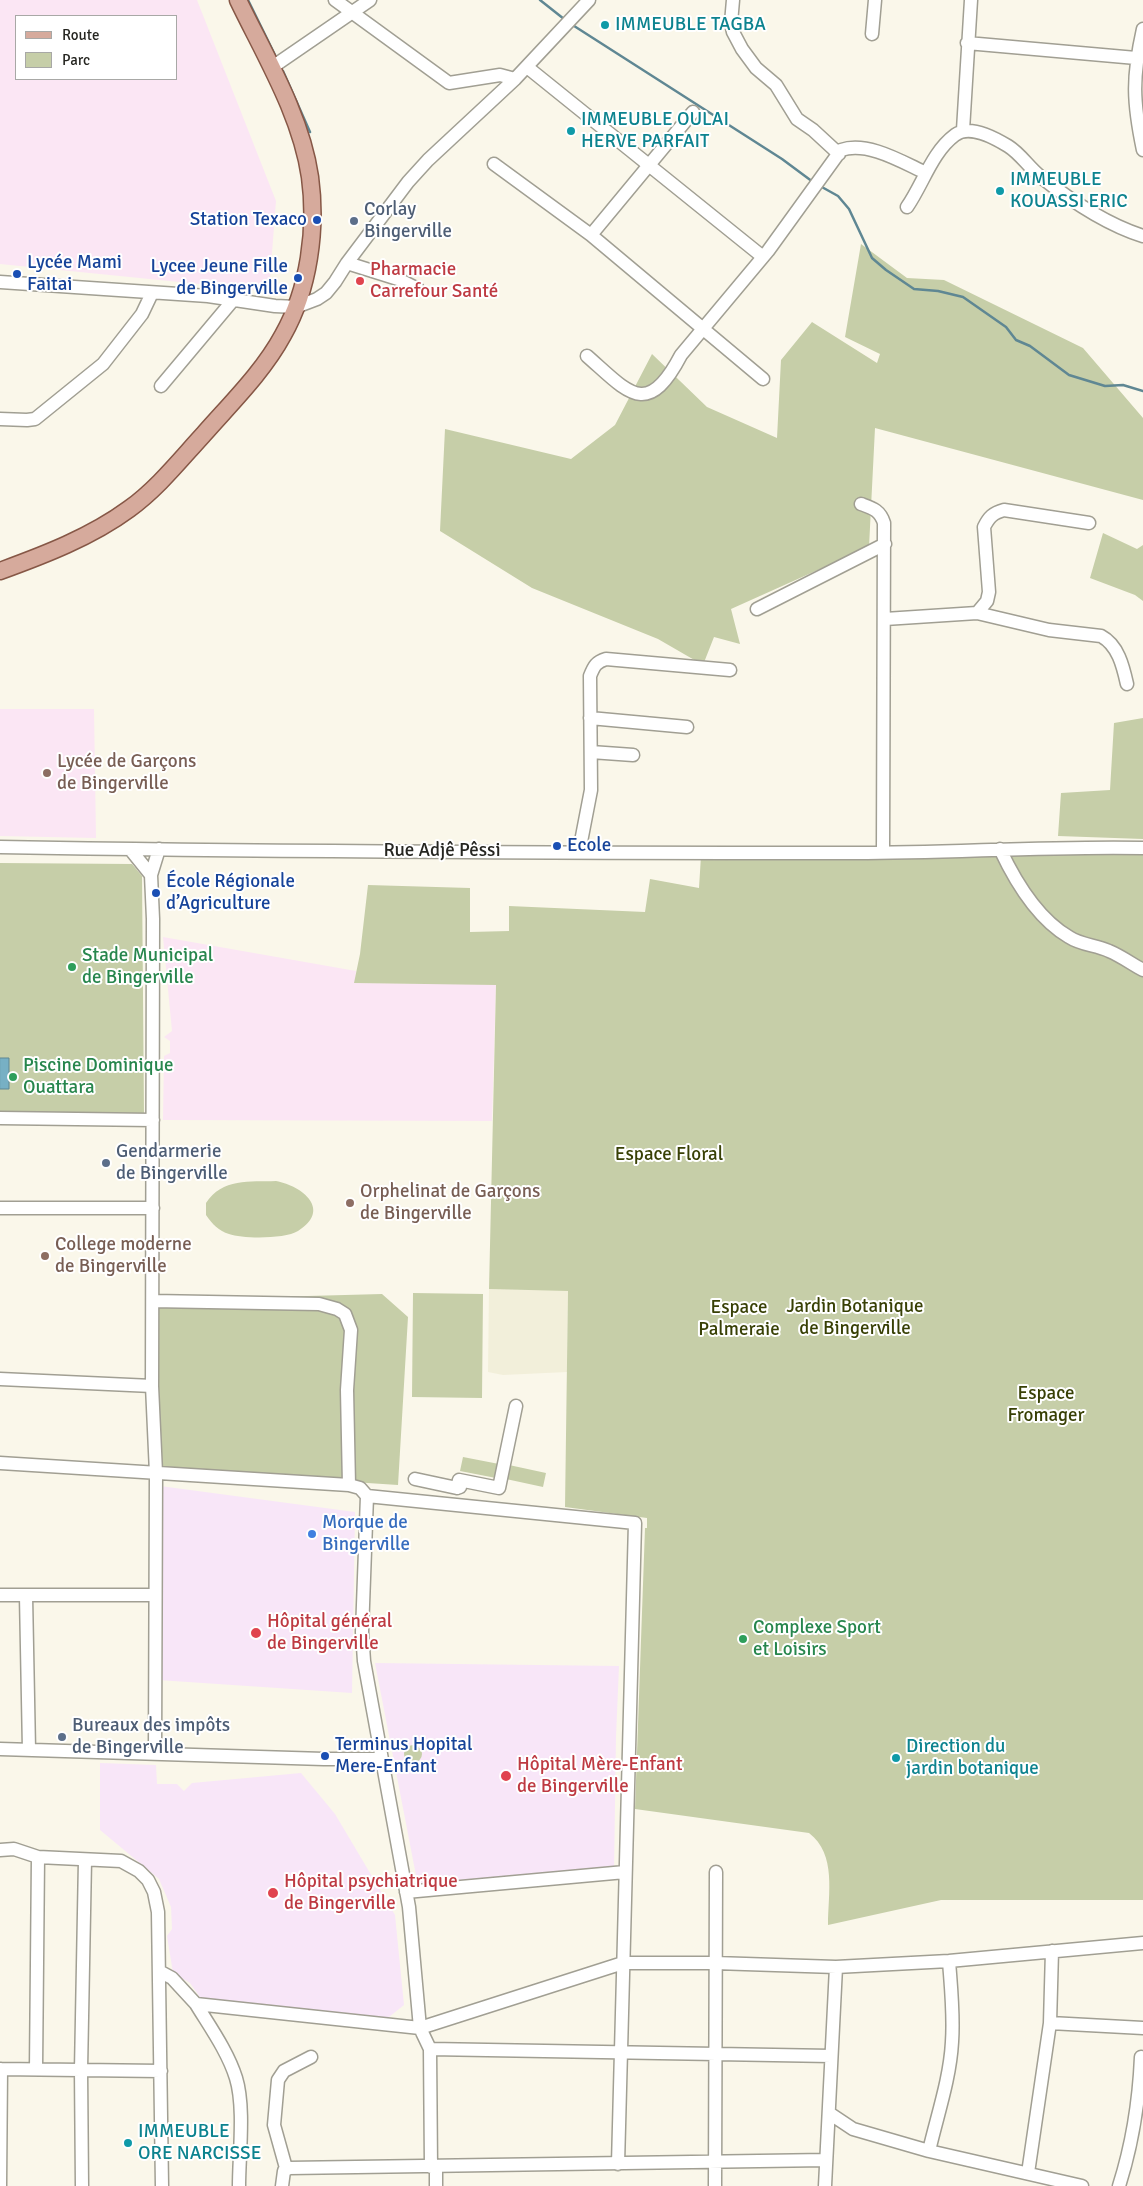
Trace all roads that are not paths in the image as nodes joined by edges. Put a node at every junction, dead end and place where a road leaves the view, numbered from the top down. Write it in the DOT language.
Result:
graph roads {
  1 [pos="238,0"];
  2 [pos="335,0"];
  3 [pos="370,0"];
  4 [pos="589,0"];
  5 [pos="732,0"];
  6 [pos="876,0"];
  7 [pos="971,0"];
  8 [pos="352,14"];
  9 [pos="1143,29"];
  10 [pos="872,34"];
  11 [pos="967,42"];
  12 [pos="1136,58"];
  13 [pos="527,67"];
  14 [pos="272,68"];
  15 [pos="515,79"];
  16 [pos="693,112"];
  17 [pos="963,130"];
  18 [pos="1143,150"];
  19 [pos="838,154"];
  20 [pos="494,164"];
  21 [pos="649,164"];
  22 [pos="926,173"];
  23 [pos="907,207"];
  24 [pos="591,235"];
  25 [pos="1143,236"];
  26 [pos="763,257"];
  27 [pos="347,263"];
  28 [pos="0,282"];
  29 [pos="418,289"];
  30 [pos="152,293"];
  31 [pos="234,299"];
  32 [pos="296,307"];
  33 [pos="703,329"];
  34 [pos="587,356"];
  35 [pos="763,379"];
  36 [pos="161,386"];
  37 [pos="0,419"];
  38 [pos="860,504"];
  39 [pos="1089,523"];
  40 [pos="885,544"];
  41 [pos="0,571"];
  42 [pos="757,609"];
  43 [pos="976,613"];
  44 [pos="885,619"];
  45 [pos="730,670"];
  46 [pos="1127,684"];
  47 [pos="590,718"];
  48 [pos="687,726"];
  49 [pos="590,752"];
  50 [pos="633,755"];
  51 [pos="0,847"];
  52 [pos="1143,848"];
  53 [pos="130,849"];
  54 [pos="159,849"];
  55 [pos="1000,849"];
  56 [pos="579,852"];
  57 [pos="884,852"];
  58 [pos="151,874"];
  59 [pos="1143,970"];
  60 [pos="0,1118"];
  61 [pos="153,1120"];
  62 [pos="0,1208"];
  63 [pos="153,1208"];
  64 [pos="153,1301"];
  65 [pos="0,1379"];
  66 [pos="152,1386"];
  67 [pos="516,1406"];
  68 [pos="0,1464"];
  69 [pos="156,1473"];
  70 [pos="415,1479"];
  71 [pos="349,1485"];
  72 [pos="367,1496"];
  73 [pos="0,1595"];
  74 [pos="155,1595"];
  75 [pos="26,1596"];
  76 [pos="0,1749"];
  77 [pos="29,1750"];
  78 [pos="155,1753"];
  79 [pos="380,1759"];
  80 [pos="0,1850"];
  81 [pos="38,1857"];
  82 [pos="85,1860"];
  83 [pos="625,1872"];
  84 [pos="716,1872"];
  85 [pos="406,1892"];
  86 [pos="1143,1943"];
  87 [pos="1052,1951"];
  88 [pos="950,1961"];
  89 [pos="623,1963"];
  90 [pos="714,1963"];
  91 [pos="836,1967"];
  92 [pos="159,1970"];
  93 [pos="196,2004"];
  94 [pos="1050,2023"];
  95 [pos="420,2028"];
  96 [pos="1143,2028"];
  97 [pos="430,2049"];
  98 [pos="621,2051"];
  99 [pos="715,2053"];
  100 [pos="831,2056"];
  101 [pos="311,2057"];
  102 [pos="1141,2057"];
  103 [pos="1,2069"];
  104 [pos="36,2069"];
  105 [pos="81,2070"];
  106 [pos="161,2071"];
  107 [pos="828,2113"];
  108 [pos="929,2151"];
  109 [pos="826,2160"];
  110 [pos="715,2162"];
  111 [pos="618,2164"];
  112 [pos="433,2167"];
  113 [pos="286,2168"];
  114 [pos="1028,2173"];
  115 [pos="0,2186"];
  116 [pos="82,2186"];
  117 [pos="162,2186"];
  118 [pos="239,2186"];
  119 [pos="282,2186"];
  120 [pos="436,2186"];
  121 [pos="715,2186"];
  122 [pos="825,2186"];
  123 [pos="1082,2186"];
  124 [pos="1119,2186"];
  1 -- 14 [label="main road"];
  2 -- 8 [label="street"];
  3 -- 8 [label="street"];
  4 -- 13 [label="street"];
  5 -- 19 [label="street"];
  6 -- 10 [label="street"];
  7 -- 11 [label="street"];
  8 -- 14 [label="street"];
  8 -- 15 [label="street"];
  9 -- 12 [label="street"];
  11 -- 12 [label="street"];
  11 -- 17 [label="street"];
  12 -- 18 [label="street"];
  13 -- 15 [label="street"];
  13 -- 21 [label="street"];
  14 -- 32 [label="main road"];
  15 -- 27 [label="street"];
  16 -- 21 [label="street"];
  17 -- 22 [label="street"];
  17 -- 25 [label="street"];
  19 -- 22 [label="street"];
  19 -- 26 [label="street"];
  20 -- 24 [label="street"];
  21 -- 24 [label="street"];
  21 -- 26 [label="street"];
  22 -- 23 [label="street"];
  24 -- 33 [label="street"];
  26 -- 33 [label="street"];
  27 -- 29 [label="street"];
  27 -- 32 [label="street"];
  28 -- 30 [label="street"];
  30 -- 31 [label="street"];
  30 -- 37 [label="street"];
  31 -- 32 [label="street"];
  31 -- 36 [label="street"];
  32 -- 41 [label="main road"];
  33 -- 34 [label="street"];
  33 -- 35 [label="street"];
  38 -- 40 [label="street"];
  39 -- 43 [label="street"];
  40 -- 42 [label="street"];
  40 -- 44 [label="street"];
  43 -- 44 [label="street"];
  43 -- 46 [label="street"];
  44 -- 57 [label="street"];
  45 -- 47 [label="street"];
  47 -- 48 [label="street"];
  47 -- 49 [label="street"];
  49 -- 50 [label="street"];
  49 -- 56 [label="street"];
  51 -- 53 [label="street, Rue Adjê Pêssi"];
  52 -- 55 [label="street, Rue Adjê Pêssi"];
  53 -- 54 [label="street, Rue Adjê Pêssi"];
  53 -- 58 [label="street"];
  54 -- 56 [label="street, Rue Adjê Pêssi"];
  54 -- 58 [label="street"];
  55 -- 57 [label="street, Rue Adjê Pêssi"];
  55 -- 59 [label="street"];
  56 -- 57 [label="street, Rue Adjê Pêssi"];
  58 -- 61 [label="street"];
  60 -- 61 [label="street"];
  61 -- 63 [label="street"];
  62 -- 63 [label="street"];
  63 -- 64 [label="street"];
  64 -- 66 [label="street"];
  64 -- 71 [label="street"];
  65 -- 66 [label="street"];
  66 -- 69 [label="street"];
  67 -- 70 [label="street"];
  68 -- 69 [label="street"];
  69 -- 71 [label="street"];
  69 -- 74 [label="street"];
  71 -- 72 [label="street"];
  72 -- 79 [label="street"];
  72 -- 83 [label="street"];
  73 -- 75 [label="street"];
  74 -- 75 [label="street"];
  74 -- 78 [label="street"];
  75 -- 77 [label="street"];
  76 -- 77 [label="street"];
  77 -- 78 [label="street"];
  78 -- 79 [label="street"];
  79 -- 85 [label="street"];
  80 -- 81 [label="street"];
  81 -- 82 [label="street"];
  81 -- 104 [label="street"];
  82 -- 92 [label="street"];
  82 -- 105 [label="street"];
  83 -- 85 [label="street"];
  83 -- 89 [label="street"];
  84 -- 90 [label="street"];
  85 -- 95 [label="street"];
  86 -- 87 [label="street"];
  87 -- 88 [label="street"];
  87 -- 94 [label="street"];
  88 -- 91 [label="street"];
  88 -- 108 [label="street"];
  89 -- 90 [label="street"];
  89 -- 95 [label="street"];
  89 -- 98 [label="street"];
  90 -- 91 [label="street"];
  90 -- 99 [label="street"];
  91 -- 100 [label="street"];
  92 -- 93 [label="street"];
  92 -- 106 [label="street"];
  93 -- 95 [label="street"];
  93 -- 118 [label="street"];
  94 -- 96 [label="street"];
  94 -- 114 [label="street"];
  95 -- 97 [label="street"];
  97 -- 98 [label="street"];
  97 -- 112 [label="street"];
  98 -- 99 [label="street"];
  98 -- 111 [label="street"];
  99 -- 100 [label="street"];
  99 -- 110 [label="street"];
  100 -- 107 [label="street"];
  101 -- 113 [label="street"];
  102 -- 124 [label="street"];
  103 -- 104 [label="street"];
  103 -- 115 [label="street"];
  104 -- 105 [label="street"];
  105 -- 106 [label="street"];
  105 -- 116 [label="street"];
  106 -- 117 [label="street"];
  107 -- 108 [label="street"];
  107 -- 109 [label="street"];
  108 -- 114 [label="street"];
  109 -- 110 [label="street"];
  109 -- 122 [label="street"];
  110 -- 111 [label="street"];
  110 -- 121 [label="street"];
  111 -- 112 [label="street"];
  112 -- 113 [label="street"];
  112 -- 120 [label="street"];
  113 -- 119 [label="street"];
  114 -- 123 [label="street"];
}
